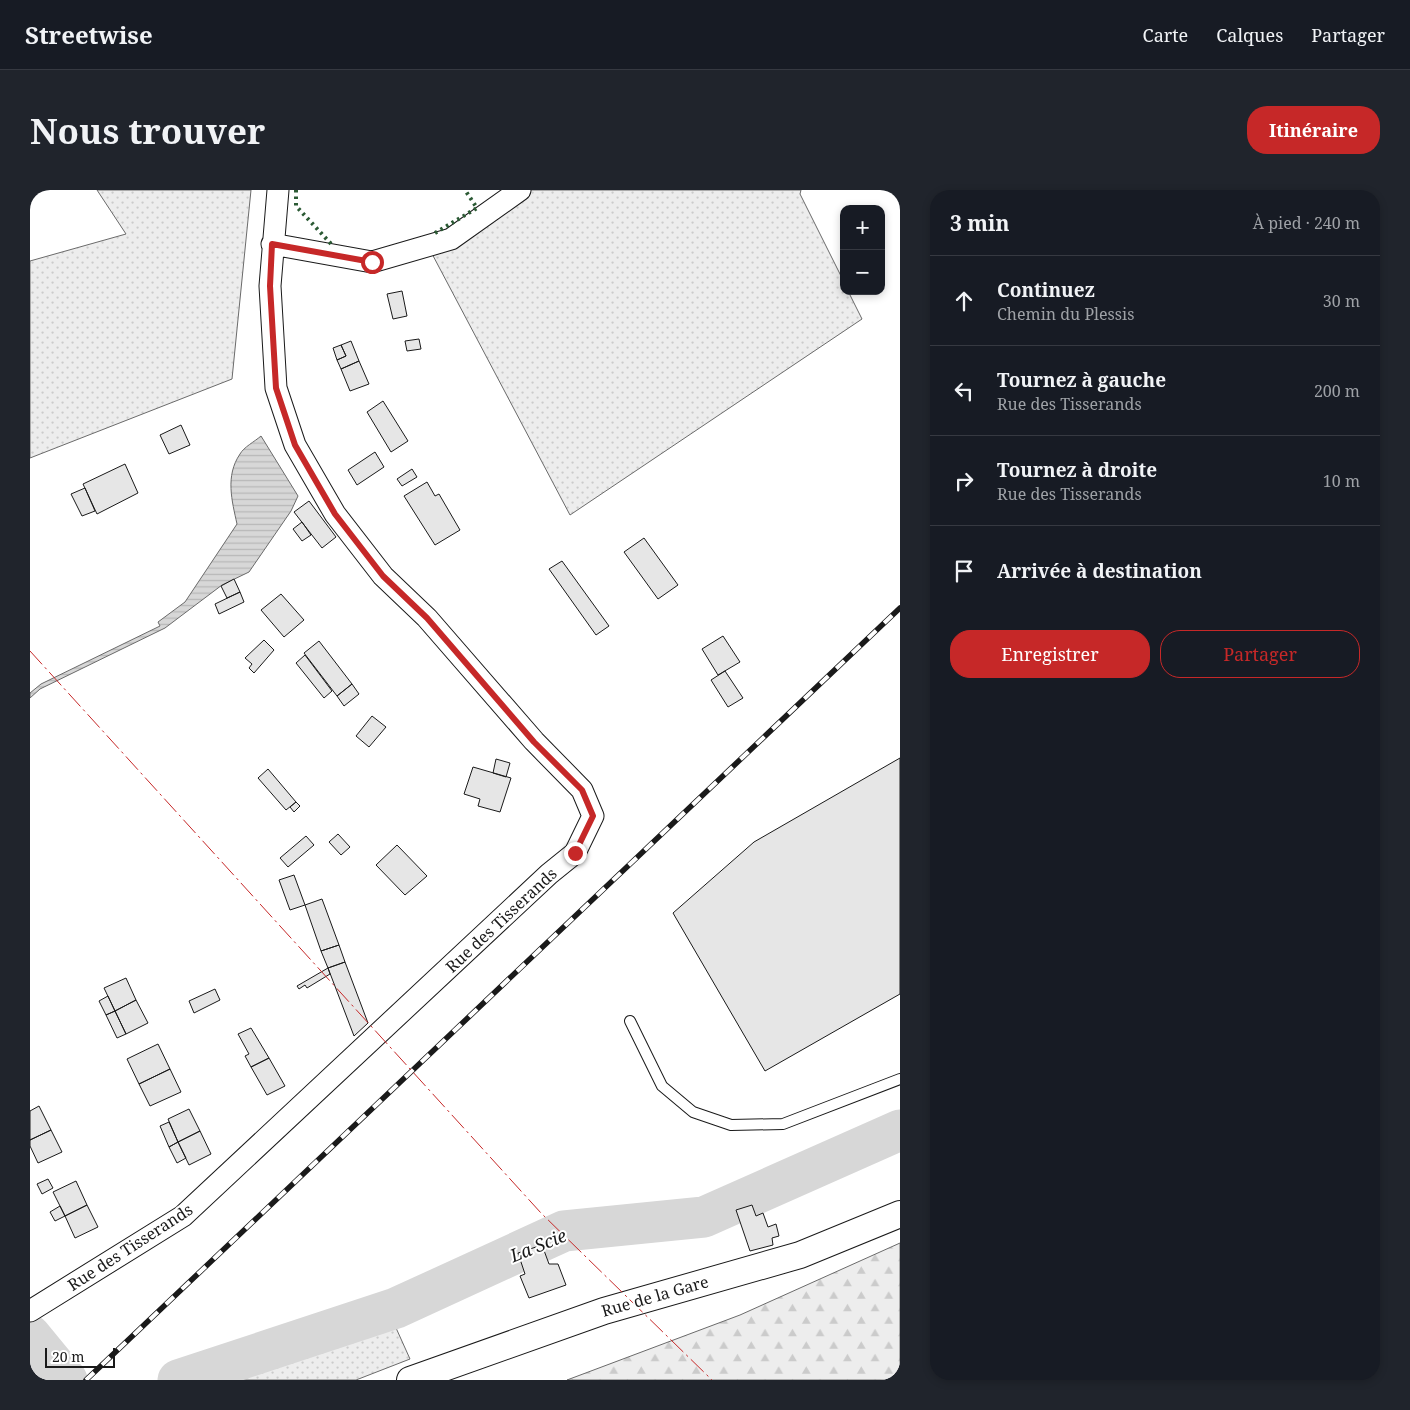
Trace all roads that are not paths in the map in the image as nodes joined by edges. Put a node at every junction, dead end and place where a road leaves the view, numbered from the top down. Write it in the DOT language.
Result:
graph roads {
  1 [pos="278,190"];
  2 [pos="520,190"];
  3 [pos="272,244"];
  4 [pos="630,1020"];
  5 [pos="900,1079"];
  6 [pos="900,1214"];
  7 [pos="30,1311"];
  8 [pos="410,1380"];
  1 -- 3 [label="street, Rue des Tisserands"];
  2 -- 3 [label="street"];
  3 -- 7 [label="street, Rue des Tisserands"];
  4 -- 5 [label="lane"];
  6 -- 8 [label="street, Rue de la Gare"];
}
